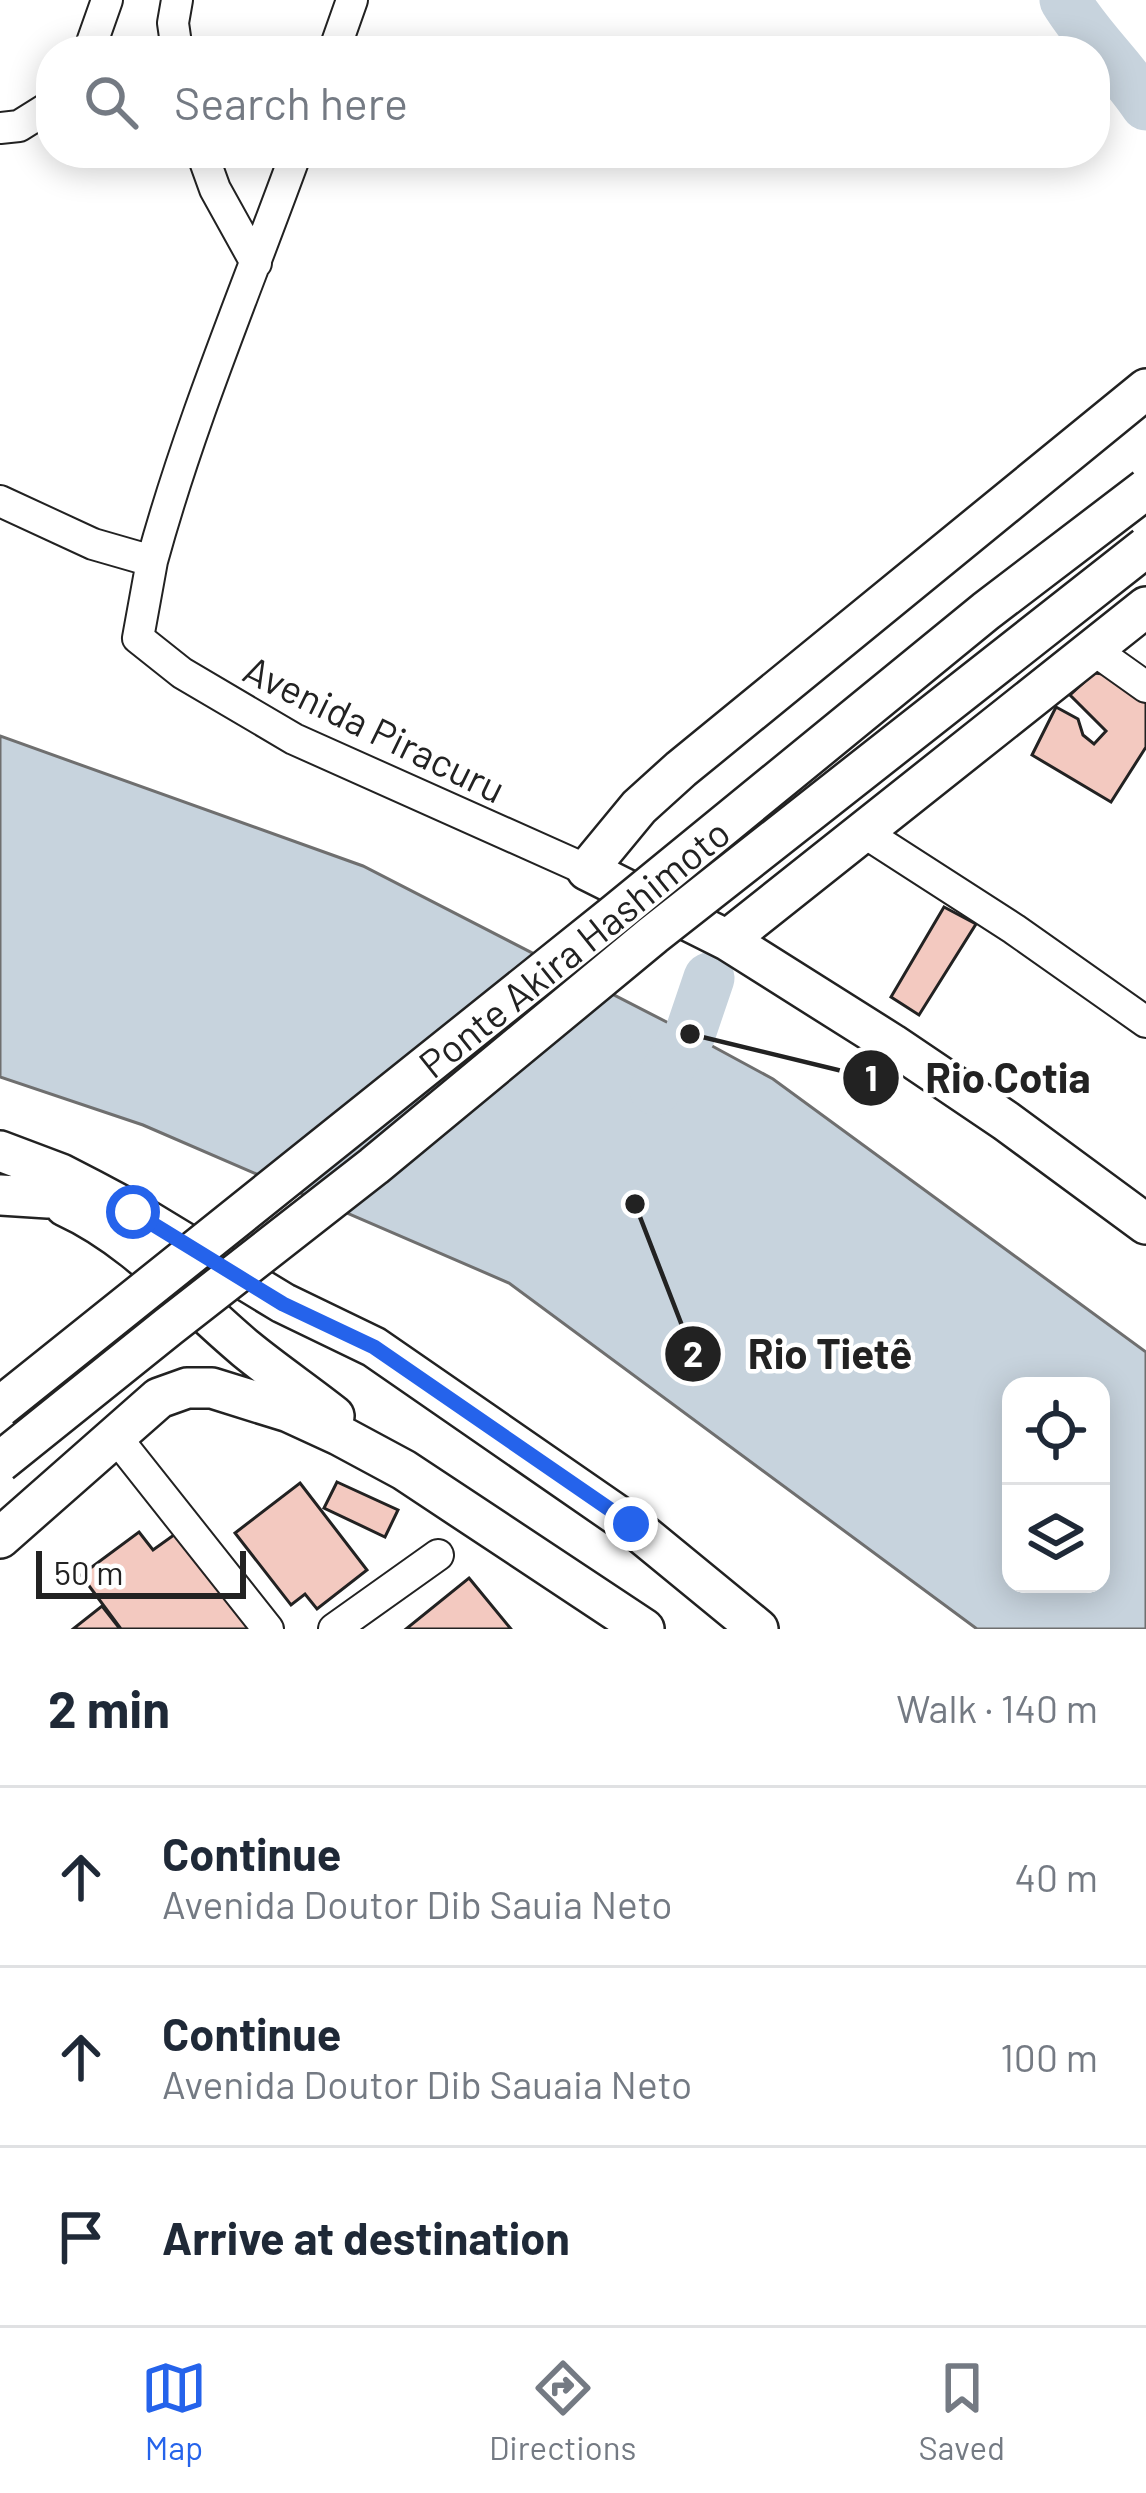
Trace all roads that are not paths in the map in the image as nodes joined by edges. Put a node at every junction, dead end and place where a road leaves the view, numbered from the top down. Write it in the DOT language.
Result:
graph roads {
  1 [pos="107,0"];
  2 [pos="177,0"];
  3 [pos="352,0"];
  4 [pos="94,36"];
  5 [pos="175,36"];
  6 [pos="339,36"];
  7 [pos="36,115"];
  8 [pos="0,128"];
  9 [pos="207,168"];
  10 [pos="291,168"];
  11 [pos="256,263"];
  12 [pos="1146,388"];
  13 [pos="1146,489"];
  14 [pos="0,501"];
  15 [pos="1146,547"];
  16 [pos="152,560"];
  17 [pos="1146,607"];
  18 [pos="1094,650"];
  19 [pos="1146,687"];
  20 [pos="862,831"];
  21 [pos="587,870"];
  22 [pos="787,892"];
  23 [pos="727,940"];
  24 [pos="795,982"];
  25 [pos="1146,1022"];
  26 [pos="0,1151"];
  27 [pos="0,1180"];
  28 [pos="0,1195"];
  29 [pos="48,1198"];
  30 [pos="1146,1224"];
  31 [pos="286,1379"];
  32 [pos="9,1394"];
  33 [pos="484,1424"];
  34 [pos="115,1436"];
  35 [pos="0,1462"];
  36 [pos="430,1488"];
  37 [pos="0,1538"];
  38 [pos="439,1555"];
  39 [pos="268,1629"];
  40 [pos="334,1629"];
  41 [pos="644,1629"];
  42 [pos="758,1629"];
  1 -- 4 [label="street"];
  2 -- 5 [label="street"];
  3 -- 6 [label="street"];
  7 -- 8 [label="street"];
  9 -- 11 [label="street"];
  10 -- 11 [label="street"];
  11 -- 16 [label="street"];
  12 -- 21 [label="main road"];
  13 -- 32 [label="main road, Ponte Akira Hashimoto, bridge"];
  14 -- 16 [label="street"];
  15 -- 35 [label="main road, Ponte Akira Hashimoto, bridge"];
  16 -- 21 [label="street, Avenida Piracuru"];
  17 -- 18 [label="main road"];
  18 -- 19 [label="street"];
  18 -- 20 [label="main road"];
  20 -- 22 [label="main road"];
  20 -- 25 [label="street"];
  21 -- 23 [label="main road"];
  22 -- 23 [label="main road"];
  22 -- 24 [label="main road"];
  23 -- 24 [label="main road"];
  24 -- 30 [label="main road"];
  26 -- 33 [label="main road"];
  27 -- 29 [label="main road"];
  28 -- 29 [label="main road"];
  29 -- 31 [label="main road"];
  31 -- 33 [label="main road"];
  31 -- 36 [label="main road"];
  33 -- 42 [label="main road"];
  34 -- 36 [label="main road"];
  34 -- 37 [label="main road"];
  34 -- 39 [label="street"];
  36 -- 41 [label="main road"];
  38 -- 40 [label="street"];
}
